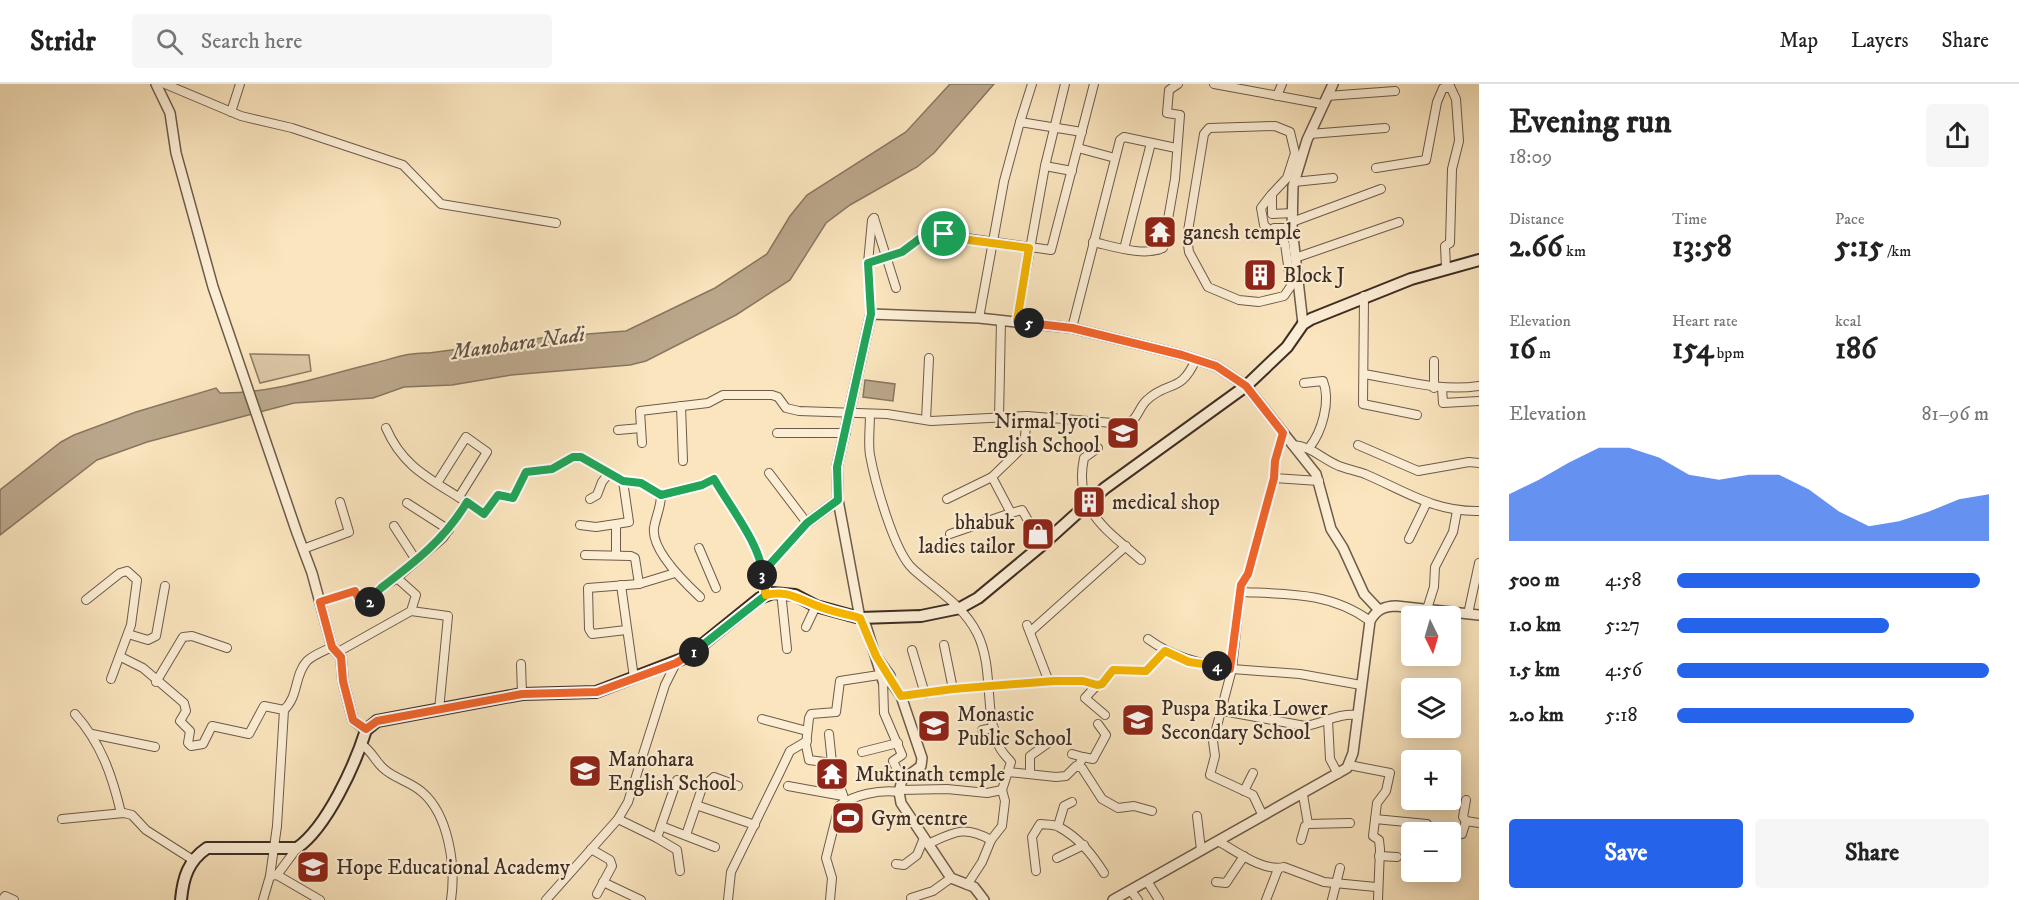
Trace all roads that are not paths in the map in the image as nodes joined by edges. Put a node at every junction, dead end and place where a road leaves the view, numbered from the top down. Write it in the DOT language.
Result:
graph roads {
  1 [pos="156,84"];
  2 [pos="165,84"];
  3 [pos="240,84"];
  4 [pos="1032,84"];
  5 [pos="1065,84"];
  6 [pos="1094,84"];
  7 [pos="1178,84"];
  8 [pos="1214,84"];
  9 [pos="1282,84"];
  10 [pos="1333,84"];
  11 [pos="1239,86"];
  12 [pos="1449,86"];
  13 [pos="1395,91"];
  14 [pos="1277,96"];
  15 [pos="1324,100"];
  16 [pos="231,112"];
  17 [pos="1020,122"];
  18 [pos="1054,128"];
  19 [pos="1385,128"];
  20 [pos="1082,132"];
  21 [pos="1310,134"];
  22 [pos="1151,143"];
  23 [pos="1078,148"];
  24 [pos="1176,148"];
  25 [pos="1115,158"];
  26 [pos="1046,166"];
  27 [pos="1376,168"];
  28 [pos="1072,171"];
  29 [pos="1333,178"];
  30 [pos="1294,182"];
  31 [pos="1381,189"];
  32 [pos="1272,194"];
  33 [pos="1272,214"];
  34 [pos="1292,221"];
  35 [pos="1399,222"];
  36 [pos="556,223"];
  37 [pos="1273,230"];
  38 [pos="993,242"];
  39 [pos="1093,242"];
  40 [pos="1029,248"];
  41 [pos="1124,249"];
  42 [pos="887,258"];
  43 [pos="1295,258"];
  44 [pos="1479,260"];
  45 [pos="868,263"];
  46 [pos="1446,268"];
  47 [pos="896,288"];
  48 [pos="1364,296"];
  49 [pos="871,314"];
  50 [pos="979,318"];
  51 [pos="1000,320"];
  52 [pos="1017,321"];
  53 [pos="1303,324"];
  54 [pos="1072,328"];
  55 [pos="929,358"];
  56 [pos="1196,359"];
  57 [pos="1434,361"];
  58 [pos="1364,374"];
  59 [pos="1304,382"];
  60 [pos="1246,386"];
  61 [pos="1479,386"];
  62 [pos="1438,388"];
  63 [pos="1479,402"];
  64 [pos="681,406"];
  65 [pos="849,413"];
  66 [pos="870,414"];
  67 [pos="1417,415"];
  68 [pos="1027,416"];
  69 [pos="999,418"];
  70 [pos="926,420"];
  71 [pos="386,428"];
  72 [pos="640,428"];
  73 [pos="618,430"];
  74 [pos="777,433"];
  75 [pos="846,433"];
  76 [pos="1283,433"];
  77 [pos="642,443"];
  78 [pos="1293,445"];
  79 [pos="1358,445"];
  80 [pos="1098,448"];
  81 [pos="1309,448"];
  82 [pos="683,461"];
  83 [pos="1479,463"];
  84 [pos="609,473"];
  85 [pos="769,473"];
  86 [pos="992,477"];
  87 [pos="1274,478"];
  88 [pos="623,481"];
  89 [pos="1319,481"];
  90 [pos="437,483"];
  91 [pos="661,495"];
  92 [pos="459,497"];
  93 [pos="590,499"];
  94 [pos="947,499"];
  95 [pos="838,500"];
  96 [pos="340,502"];
  97 [pos="407,502"];
  98 [pos="467,502"];
  99 [pos="1426,504"];
  100 [pos="1086,507"];
  101 [pos="1457,511"];
  102 [pos="1479,511"];
  103 [pos="1011,513"];
  104 [pos="807,523"];
  105 [pos="580,525"];
  106 [pos="616,525"];
  107 [pos="394,526"];
  108 [pos="449,530"];
  109 [pos="950,534"];
  110 [pos="1409,539"];
  111 [pos="1042,545"];
  112 [pos="1126,546"];
  113 [pos="699,548"];
  114 [pos="303,549"];
  115 [pos="585,555"];
  116 [pos="616,555"];
  117 [pos="416,560"];
  118 [pos="1141,560"];
  119 [pos="1479,563"];
  120 [pos="675,573"];
  121 [pos="762,573"];
  122 [pos="397,578"];
  123 [pos="639,584"];
  124 [pos="621,585"];
  125 [pos="165,586"];
  126 [pos="716,588"];
  127 [pos="781,592"];
  128 [pos="1240,592"];
  129 [pos="766,595"];
  130 [pos="700,597"];
  131 [pos="86,600"];
  132 [pos="320,602"];
  133 [pos="816,606"];
  134 [pos="1428,606"];
  135 [pos="1401,607"];
  136 [pos="960,608"];
  137 [pos="1379,610"];
  138 [pos="411,611"];
  139 [pos="1461,613"];
  140 [pos="1468,614"];
  141 [pos="1479,615"];
  142 [pos="860,618"];
  143 [pos="1370,621"];
  144 [pos="806,627"];
  145 [pos="626,630"];
  146 [pos="128,634"];
  147 [pos="1148,639"];
  148 [pos="944,645"];
  149 [pos="227,648"];
  150 [pos="335,649"];
  151 [pos="787,649"];
  152 [pos="912,650"];
  153 [pos="1165,651"];
  154 [pos="876,656"];
  155 [pos="121,657"];
  156 [pos="521,663"];
  157 [pos="676,663"];
  158 [pos="1231,669"];
  159 [pos="634,678"];
  160 [pos="111,679"];
  161 [pos="884,679"];
  162 [pos="156,682"];
  163 [pos="1049,682"];
  164 [pos="1097,685"];
  165 [pos="1361,685"];
  166 [pos="988,686"];
  167 [pos="953,689"];
  168 [pos="522,694"];
  169 [pos="925,694"];
  170 [pos="901,696"];
  171 [pos="284,710"];
  172 [pos="440,710"];
  173 [pos="1223,711"];
  174 [pos="75,714"];
  175 [pos="1357,715"];
  176 [pos="1105,716"];
  177 [pos="762,719"];
  178 [pos="1328,720"];
  179 [pos="1098,724"];
  180 [pos="994,728"];
  181 [pos="366,729"];
  182 [pos="807,730"];
  183 [pos="982,730"];
  184 [pos="92,734"];
  185 [pos="829,734"];
  186 [pos="807,741"];
  187 [pos="1051,741"];
  188 [pos="898,743"];
  189 [pos="362,744"];
  190 [pos="155,747"];
  191 [pos="862,752"];
  192 [pos="1072,754"];
  193 [pos="1083,757"];
  194 [pos="832,763"];
  195 [pos="1349,765"];
  196 [pos="1078,767"];
  197 [pos="1008,772"];
  198 [pos="1253,773"];
  199 [pos="1030,774"];
  200 [pos="1338,774"];
  201 [pos="677,780"];
  202 [pos="902,780"];
  203 [pos="738,786"];
  204 [pos="788,786"];
  205 [pos="1002,790"];
  206 [pos="899,791"];
  207 [pos="1244,791"];
  208 [pos="1303,795"];
  209 [pos="844,799"];
  210 [pos="1466,800"];
  211 [pos="1072,802"];
  212 [pos="696,805"];
  213 [pos="1152,811"];
  214 [pos="121,813"];
  215 [pos="1262,814"];
  216 [pos="1197,816"];
  217 [pos="62,819"];
  218 [pos="618,819"];
  219 [pos="1375,819"];
  220 [pos="1466,821"];
  221 [pos="1406,822"];
  222 [pos="1350,823"];
  223 [pos="1479,823"];
  224 [pos="1308,824"];
  225 [pos="755,825"];
  226 [pos="661,826"];
  227 [pos="1058,826"];
  228 [pos="1461,834"];
  229 [pos="686,835"];
  230 [pos="657,838"];
  231 [pos="990,840"];
  232 [pos="1301,840"];
  233 [pos="926,841"];
  234 [pos="1218,841"];
  235 [pos="1084,845"];
  236 [pos="715,847"];
  237 [pos="273,848"];
  238 [pos="297,848"];
  239 [pos="591,849"];
  240 [pos="1201,850"];
  241 [pos="1244,856"];
  242 [pos="1379,856"];
  243 [pos="1397,857"];
  244 [pos="1057,858"];
  245 [pos="193,860"];
  246 [pos="896,864"];
  247 [pos="1278,868"];
  248 [pos="1341,868"];
  249 [pos="680,871"];
  250 [pos="1036,871"];
  251 [pos="1104,873"];
  252 [pos="274,875"];
  253 [pos="951,878"];
  254 [pos="1148,881"];
  255 [pos="603,882"];
  256 [pos="1216,882"];
  257 [pos="1337,884"];
  258 [pos="967,885"];
  259 [pos="1376,887"];
  260 [pos="1131,891"];
  261 [pos="597,894"];
  262 [pos="911,898"];
  263 [pos="2,900"];
  264 [pos="14,900"];
  265 [pos="180,900"];
  266 [pos="263,900"];
  267 [pos="320,900"];
  268 [pos="451,900"];
  269 [pos="546,900"];
  270 [pos="641,900"];
  271 [pos="728,900"];
  272 [pos="830,900"];
  273 [pos="984,900"];
  274 [pos="1113,900"];
  275 [pos="1138,900"];
  276 [pos="1159,900"];
  277 [pos="1266,900"];
  278 [pos="1332,900"];
  279 [pos="1378,900"];
  1 -- 114 [label="street"];
  2 -- 16 [label="street"];
  3 -- 16 [label="street"];
  4 -- 17 [label="street"];
  5 -- 18 [label="street"];
  6 -- 20 [label="street"];
  7 -- 24 [label="street"];
  8 -- 11 [label="street"];
  9 -- 14 [label="street"];
  10 -- 15 [label="street"];
  11 -- 14 [label="street"];
  12 -- 27 [label="street"];
  12 -- 46 [label="street"];
  13 -- 15 [label="street"];
  14 -- 15 [label="street"];
  15 -- 21 [label="street"];
  16 -- 36 [label="street"];
  17 -- 18 [label="street"];
  17 -- 38 [label="street"];
  18 -- 20 [label="street"];
  18 -- 26 [label="street"];
  19 -- 21 [label="street"];
  20 -- 23 [label="street"];
  21 -- 30 [label="street"];
  22 -- 24 [label="street"];
  22 -- 25 [label="street"];
  22 -- 41 [label="street"];
  23 -- 25 [label="street"];
  23 -- 28 [label="street"];
  24 -- 41 [label="street"];
  25 -- 39 [label="street"];
  26 -- 28 [label="street"];
  26 -- 40 [label="street"];
  28 -- 40 [label="street"];
  29 -- 30 [label="street"];
  30 -- 34 [label="street"];
  31 -- 34 [label="street"];
  32 -- 33 [label="street"];
  32 -- 37 [label="street"];
  32 -- 37 [label="street"];
  33 -- 34 [label="street"];
  33 -- 37 [label="street"];
  34 -- 37 [label="street"];
  34 -- 43 [label="street"];
  35 -- 43 [label="street"];
  38 -- 40 [label="street"];
  38 -- 42 [label="street"];
  38 -- 50 [label="street"];
  39 -- 41 [label="street"];
  39 -- 54 [label="street"];
  40 -- 52 [label="street"];
  42 -- 45 [label="street"];
  42 -- 45 [label="street"];
  42 -- 47 [label="street"];
  43 -- 53 [label="street"];
  44 -- 46 [label="main road"];
  45 -- 49 [label="street"];
  46 -- 48 [label="main road"];
  48 -- 53 [label="main road"];
  48 -- 58 [label="street"];
  49 -- 50 [label="street"];
  49 -- 65 [label="street"];
  50 -- 51 [label="street"];
  51 -- 52 [label="street"];
  51 -- 69 [label="street"];
  52 -- 54 [label="street"];
  53 -- 60 [label="main road"];
  54 -- 56 [label="street"];
  55 -- 70 [label="street"];
  56 -- 60 [label="street"];
  56 -- 68 [label="street"];
  57 -- 62 [label="street"];
  58 -- 62 [label="street"];
  58 -- 67 [label="street"];
  59 -- 81 [label="street"];
  60 -- 76 [label="street"];
  60 -- 100 [label="main road"];
  61 -- 62 [label="street"];
  62 -- 63 [label="street"];
  64 -- 65 [label="street"];
  64 -- 72 [label="street"];
  64 -- 82 [label="street"];
  65 -- 66 [label="street"];
  65 -- 75 [label="street"];
  66 -- 70 [label="street"];
  66 -- 136 [label="street"];
  68 -- 69 [label="street"];
  68 -- 86 [label="street"];
  69 -- 70 [label="street"];
  71 -- 90 [label="street"];
  72 -- 73 [label="street"];
  72 -- 77 [label="street"];
  74 -- 75 [label="street"];
  75 -- 95 [label="street"];
  76 -- 78 [label="street"];
  76 -- 87 [label="street"];
  78 -- 81 [label="street"];
  78 -- 89 [label="street"];
  79 -- 83 [label="street"];
  80 -- 100 [label="street"];
  81 -- 99 [label="street"];
  84 -- 88 [label="street"];
  84 -- 93 [label="street"];
  84 -- 98 [label="street"];
  85 -- 104 [label="street"];
  86 -- 94 [label="street"];
  86 -- 103 [label="street"];
  87 -- 89 [label="street"];
  87 -- 128 [label="street"];
  88 -- 91 [label="street"];
  88 -- 106 [label="street"];
  89 -- 137 [label="street"];
  90 -- 92 [label="street"];
  90 -- 92 [label="street"];
  91 -- 120 [label="street"];
  91 -- 121 [label="street"];
  92 -- 98 [label="street"];
  95 -- 104 [label="street"];
  95 -- 142 [label="street"];
  96 -- 114 [label="street"];
  97 -- 108 [label="street"];
  98 -- 108 [label="street"];
  99 -- 101 [label="street"];
  99 -- 110 [label="street"];
  100 -- 111 [label="main road"];
  100 -- 112 [label="street"];
  101 -- 102 [label="street"];
  101 -- 134 [label="street"];
  103 -- 109 [label="street"];
  103 -- 111 [label="street"];
  104 -- 121 [label="street"];
  105 -- 106 [label="street"];
  106 -- 116 [label="street"];
  107 -- 117 [label="street"];
  108 -- 117 [label="street"];
  111 -- 136 [label="main road"];
  112 -- 118 [label="street"];
  112 -- 163 [label="street"];
  113 -- 126 [label="street"];
  114 -- 132 [label="street"];
  115 -- 116 [label="street"];
  116 -- 123 [label="street"];
  117 -- 122 [label="street"];
  119 -- 140 [label="street"];
  120 -- 123 [label="street"];
  120 -- 130 [label="street"];
  121 -- 129 [label="street"];
  122 -- 132 [label="street"];
  122 -- 138 [label="street"];
  123 -- 124 [label="street"];
  124 -- 145 [label="street"];
  124 -- 145 [label="street"];
  125 -- 146 [label="street"];
  127 -- 129 [label="main road"];
  127 -- 133 [label="main road"];
  127 -- 151 [label="street"];
  128 -- 143 [label="street"];
  128 -- 158 [label="street"];
  129 -- 157 [label="main road"];
  131 -- 146 [label="street"];
  132 -- 150 [label="street"];
  133 -- 142 [label="main road"];
  133 -- 144 [label="street"];
  135 -- 137 [label="street"];
  136 -- 142 [label="main road"];
  136 -- 166 [label="street"];
  137 -- 143 [label="street"];
  138 -- 150 [label="street"];
  138 -- 172 [label="street"];
  139 -- 140 [label="street"];
  140 -- 141 [label="street"];
  142 -- 154 [label="street"];
  143 -- 165 [label="street"];
  145 -- 159 [label="street"];
  146 -- 155 [label="street"];
  147 -- 153 [label="street"];
  148 -- 167 [label="street"];
  149 -- 162 [label="street"];
  150 -- 171 [label="street"];
  150 -- 181 [label="street"];
  152 -- 169 [label="street"];
  153 -- 158 [label="street"];
  153 -- 164 [label="street"];
  154 -- 161 [label="street"];
  154 -- 161 [label="street"];
  155 -- 160 [label="street"];
  155 -- 162 [label="street"];
  156 -- 168 [label="street"];
  157 -- 159 [label="main road"];
  157 -- 218 [label="street"];
  158 -- 165 [label="street"];
  158 -- 173 [label="street"];
  159 -- 168 [label="main road"];
  161 -- 170 [label="street"];
  161 -- 182 [label="street"];
  161 -- 188 [label="street"];
  162 -- 171 [label="street"];
  163 -- 164 [label="street"];
  163 -- 166 [label="street"];
  164 -- 176 [label="street"];
  165 -- 175 [label="street"];
  166 -- 167 [label="street"];
  166 -- 180 [label="street"];
  167 -- 169 [label="street"];
  168 -- 172 [label="main road"];
  169 -- 170 [label="street"];
  170 -- 202 [label="street"];
  171 -- 237 [label="street"];
  172 -- 181 [label="main road"];
  173 -- 178 [label="street"];
  173 -- 207 [label="street"];
  174 -- 184 [label="street"];
  175 -- 178 [label="street"];
  175 -- 195 [label="street"];
  177 -- 182 [label="street"];
  178 -- 200 [label="street"];
  179 -- 193 [label="street"];
  180 -- 183 [label="street"];
  180 -- 197 [label="street"];
  181 -- 189 [label="main road"];
  182 -- 186 [label="street"];
  184 -- 190 [label="street"];
  184 -- 214 [label="street"];
  185 -- 194 [label="street"];
  186 -- 194 [label="street"];
  186 -- 225 [label="street"];
  187 -- 199 [label="street"];
  188 -- 191 [label="street"];
  188 -- 202 [label="street"];
  189 -- 238 [label="main road"];
  189 -- 268 [label="street"];
  192 -- 193 [label="street"];
  193 -- 196 [label="street"];
  194 -- 209 [label="street"];
  195 -- 200 [label="street"];
  195 -- 219 [label="street"];
  196 -- 199 [label="street"];
  196 -- 213 [label="street"];
  197 -- 199 [label="street"];
  197 -- 205 [label="street"];
  198 -- 207 [label="street"];
  200 -- 208 [label="street"];
  201 -- 226 [label="street"];
  202 -- 206 [label="street"];
  203 -- 212 [label="street"];
  204 -- 209 [label="street"];
  205 -- 206 [label="street"];
  205 -- 231 [label="street"];
  206 -- 209 [label="street"];
  206 -- 233 [label="street"];
  207 -- 215 [label="street"];
  208 -- 215 [label="street"];
  208 -- 224 [label="street"];
  209 -- 272 [label="street"];
  210 -- 220 [label="street"];
  211 -- 227 [label="street"];
  212 -- 225 [label="street"];
  212 -- 229 [label="street"];
  214 -- 217 [label="street"];
  214 -- 245 [label="street"];
  215 -- 234 [label="street"];
  216 -- 240 [label="street"];
  218 -- 230 [label="street"];
  218 -- 239 [label="street"];
  219 -- 221 [label="street"];
  219 -- 242 [label="street"];
  220 -- 223 [label="street"];
  220 -- 228 [label="street"];
  222 -- 224 [label="street"];
  224 -- 232 [label="street"];
  225 -- 271 [label="street"];
  226 -- 229 [label="street"];
  226 -- 230 [label="street"];
  227 -- 235 [label="street"];
  227 -- 250 [label="street"];
  229 -- 236 [label="street"];
  230 -- 249 [label="street"];
  231 -- 233 [label="street"];
  231 -- 258 [label="street"];
  233 -- 246 [label="street"];
  233 -- 253 [label="street"];
  234 -- 240 [label="street"];
  234 -- 241 [label="street"];
  235 -- 244 [label="street"];
  235 -- 251 [label="street"];
  237 -- 238 [label="main road"];
  237 -- 245 [label="main road"];
  237 -- 252 [label="street"];
  238 -- 252 [label="street"];
  239 -- 255 [label="street"];
  239 -- 269 [label="street"];
  240 -- 254 [label="street"];
  241 -- 247 [label="street"];
  241 -- 256 [label="street"];
  242 -- 243 [label="street"];
  242 -- 259 [label="street"];
  245 -- 265 [label="main road"];
  247 -- 257 [label="street"];
  247 -- 277 [label="street"];
  248 -- 257 [label="street"];
  252 -- 266 [label="street"];
  252 -- 267 [label="street"];
  253 -- 258 [label="street"];
  253 -- 262 [label="street"];
  254 -- 260 [label="street"];
  254 -- 276 [label="street"];
  255 -- 261 [label="street"];
  255 -- 270 [label="street"];
  257 -- 259 [label="street"];
  257 -- 278 [label="street"];
  258 -- 273 [label="street"];
  259 -- 279 [label="street"];
  260 -- 274 [label="street"];
  260 -- 275 [label="street"];
  263 -- 264 [label="street"];
}
